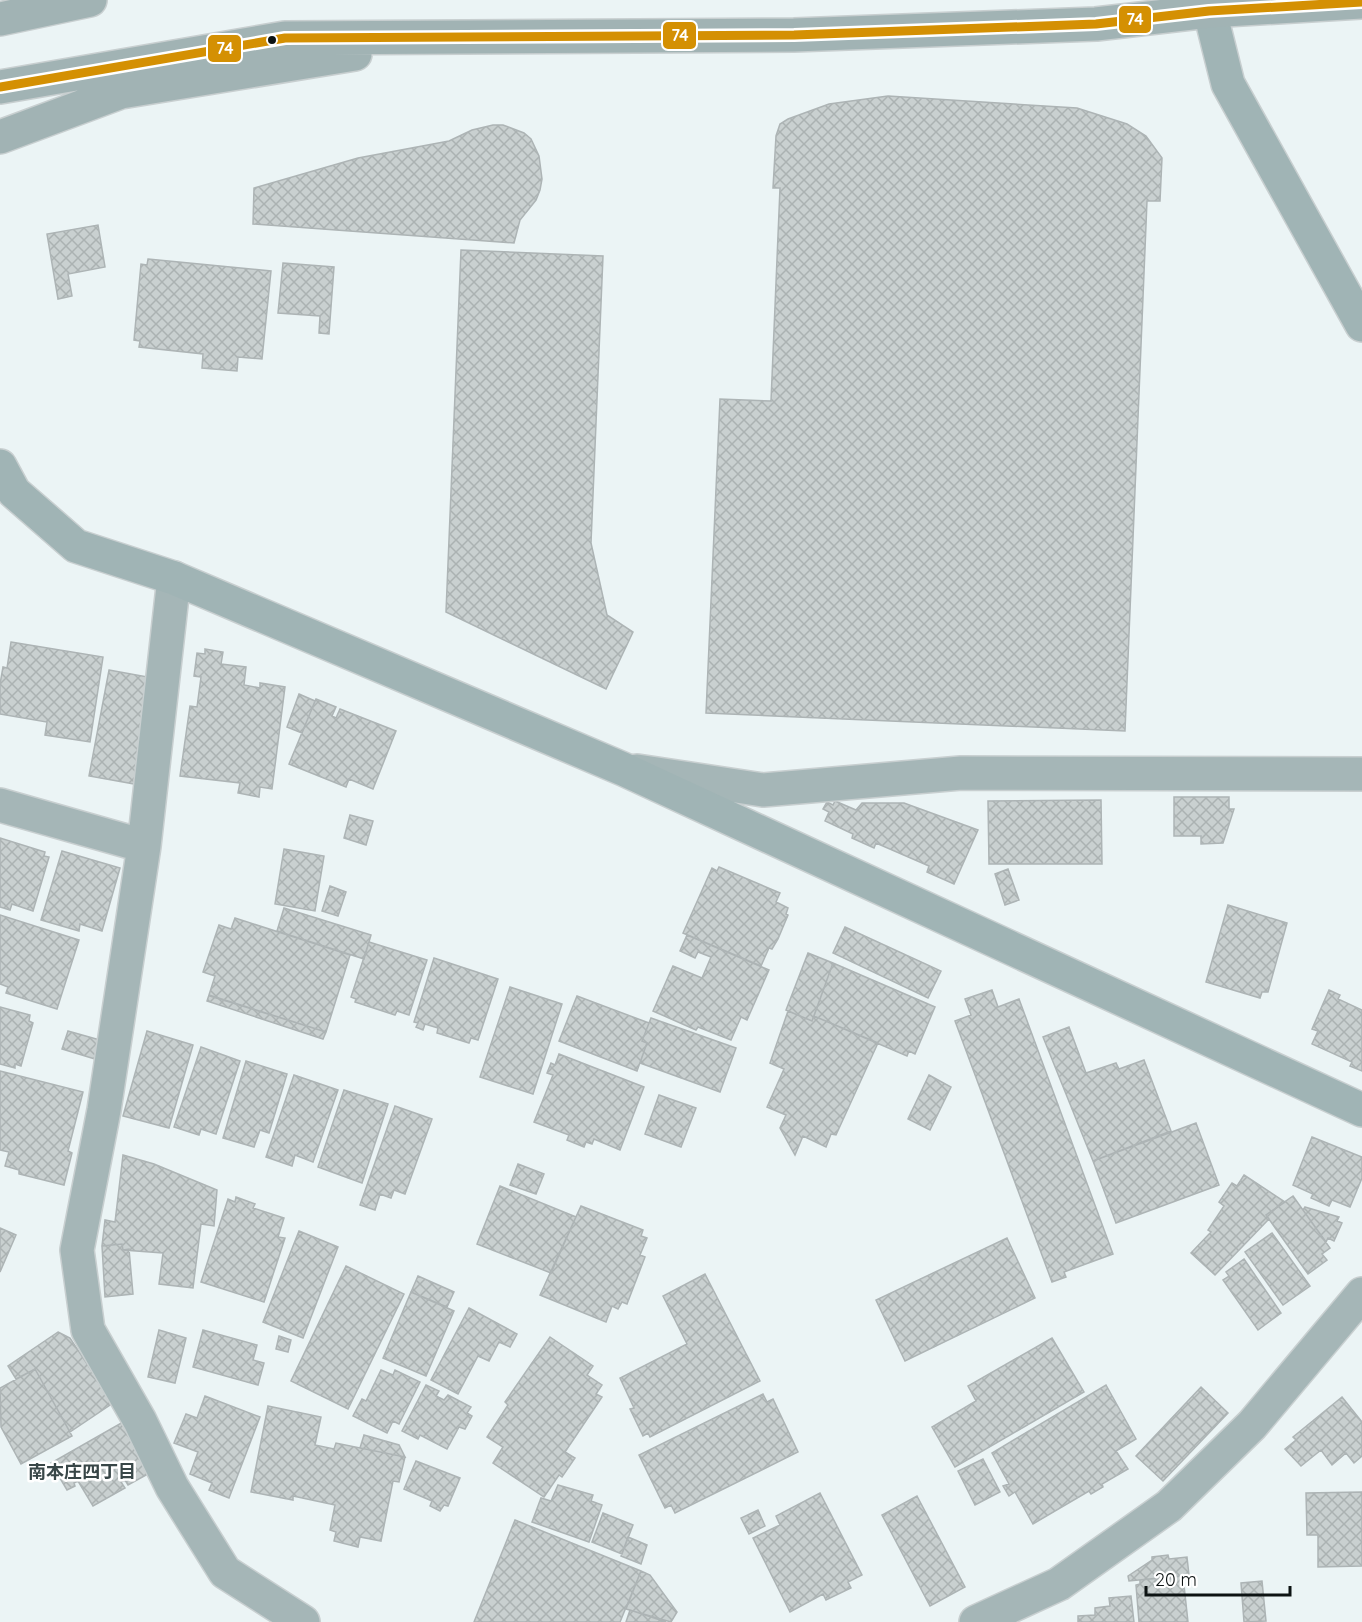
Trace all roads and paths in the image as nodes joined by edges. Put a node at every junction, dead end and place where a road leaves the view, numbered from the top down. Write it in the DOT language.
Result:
graph roads {
  1 [pos="90,0"];
  2 [pos="1362,2"];
  3 [pos="1208,5"];
  4 [pos="0,19"];
  5 [pos="461,36"];
  6 [pos="0,87"];
  7 [pos="0,137"];
  8 [pos="1362,325"];
  9 [pos="5,485"];
  10 [pos="174,578"];
  11 [pos="623,769"];
  12 [pos="1362,774"];
  13 [pos="0,805"];
  14 [pos="144,846"];
  15 [pos="1362,1110"];
  16 [pos="1362,1294"];
  17 [pos="303,1622"];
  18 [pos="976,1622"];
  1 -- 4 [label="highway"];
  2 -- 3 [label="highway"];
  3 -- 5 [label="highway"];
  3 -- 8 [label="street"];
  5 -- 6 [label="highway"];
  5 -- 7 [label="highway"];
  9 -- 10 [label="street"];
  10 -- 11 [label="street"];
  10 -- 14 [label="street"];
  11 -- 12 [label="street"];
  11 -- 15 [label="street"];
  13 -- 14 [label="street"];
  14 -- 17 [label="street"];
  16 -- 18 [label="street"];
}
